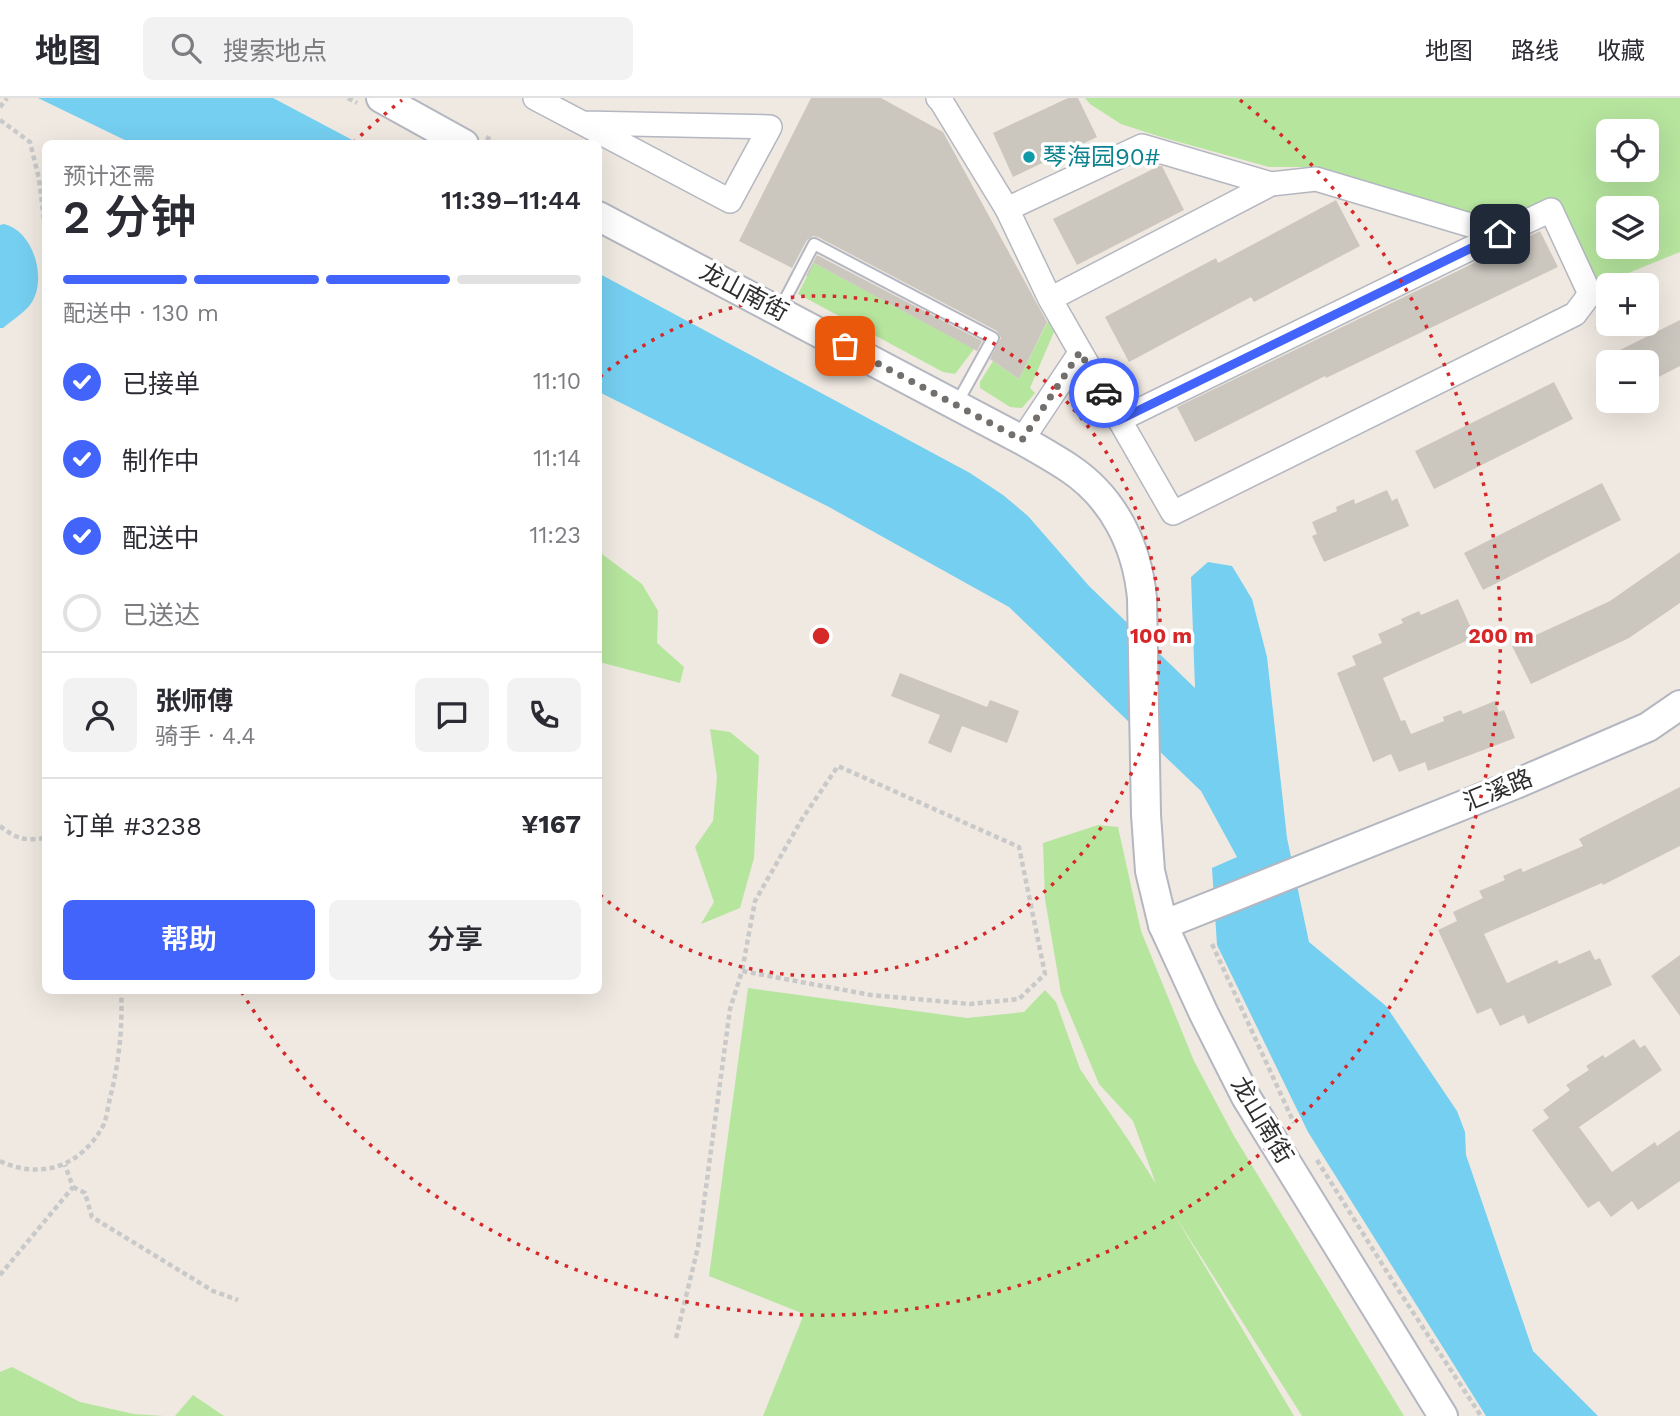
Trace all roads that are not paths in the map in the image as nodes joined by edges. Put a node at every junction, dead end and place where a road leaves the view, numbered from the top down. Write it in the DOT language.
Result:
graph roads {
  1 [pos="381,98"];
  2 [pos="535,98"];
  3 [pos="937,98"];
  4 [pos="583,123"];
  5 [pos="457,140"];
  6 [pos="1271,184"];
  7 [pos="1007,209"];
  8 [pos="602,218"];
  9 [pos="1500,234"];
  10 [pos="1050,299"];
  11 [pos="779,311"];
  12 [pos="1080,352"];
  13 [pos="956,405"];
  14 [pos="1119,420"];
  15 [pos="1022,440"];
  16 [pos="1680,705"];
  17 [pos="1163,925"];
  18 [pos="1443,1416"];
  1 -- 5 [label="street"];
  2 -- 4 [label="street"];
  3 -- 7 [label="street"];
  4 -- 4 [label="street"];
  6 -- 7 [label="street"];
  6 -- 9 [label="street"];
  6 -- 10 [label="street"];
  7 -- 10 [label="street"];
  8 -- 11 [label="street, 龙山南街"];
  9 -- 14 [label="street"];
  9 -- 14 [label="street"];
  10 -- 12 [label="street"];
  11 -- 13 [label="street, 龙山南街"];
  11 -- 13 [label="lane"];
  12 -- 14 [label="street"];
  12 -- 15 [label="street"];
  13 -- 15 [label="street, 龙山南街"];
  15 -- 17 [label="street, 龙山南街"];
  16 -- 17 [label="street, 汇溪路"];
  17 -- 18 [label="street, 龙山南街"];
}
